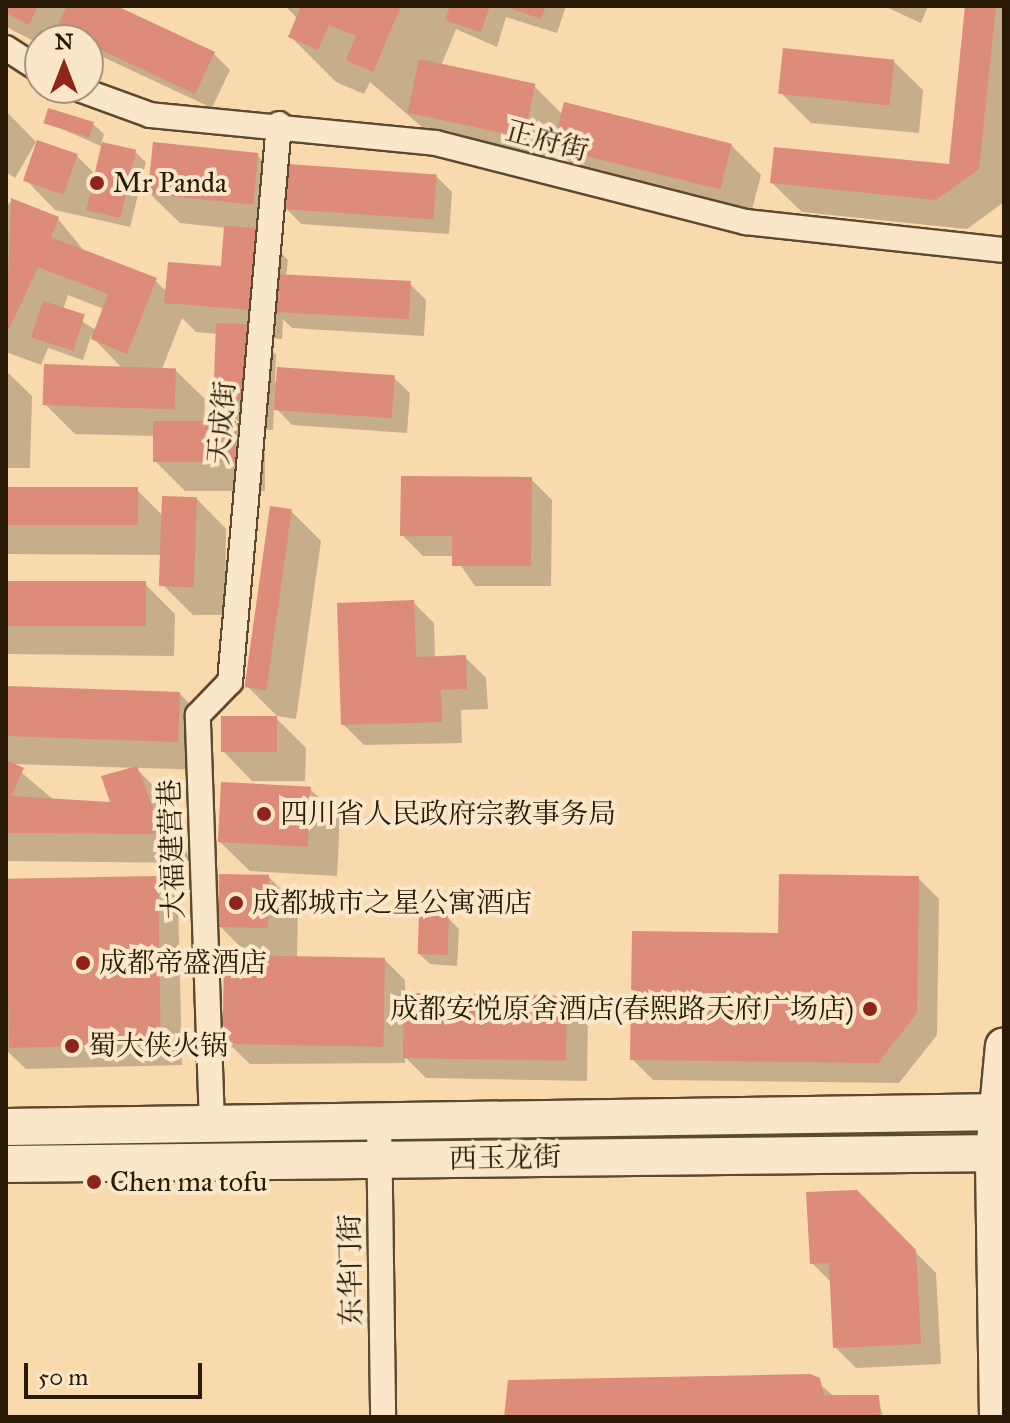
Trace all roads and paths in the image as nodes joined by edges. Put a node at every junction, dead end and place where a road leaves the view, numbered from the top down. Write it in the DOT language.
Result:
graph roads {
  1 [pos="6,48"];
  2 [pos="24,60"];
  3 [pos="104,98"];
  4 [pos="279,124"];
  5 [pos="1004,250"];
  6 [pos="198,715"];
  7 [pos="1004,1046"];
  8 [pos="1002,1112"];
  9 [pos="379,1121"];
  10 [pos="212,1124"];
  11 [pos="6,1127"];
  12 [pos="999,1153"];
  13 [pos="379,1160"];
  14 [pos="6,1164"];
  15 [pos="383,1417"];
  16 [pos="998,1417"];
  1 -- 2 [label="street"];
  3 -- 4 [label="street, 正府街"];
  4 -- 5 [label="street, 正府街"];
  4 -- 6 [label="street, 天成街"];
  6 -- 10 [label="street, 大福建营巷"];
  7 -- 8 [label="main road"];
  8 -- 9 [label="main road, 西玉龙街"];
  8 -- 12 [label="main road"];
  9 -- 10 [label="main road, 西玉龙街"];
  9 -- 13 [label="street, 东华门街"];
  10 -- 11 [label="main road, 西玉龙街"];
  12 -- 13 [label="main road, 西玉龙街"];
  12 -- 16 [label="main road"];
  13 -- 14 [label="main road, 西玉龙街"];
  13 -- 15 [label="street, 东华门街"];
}
